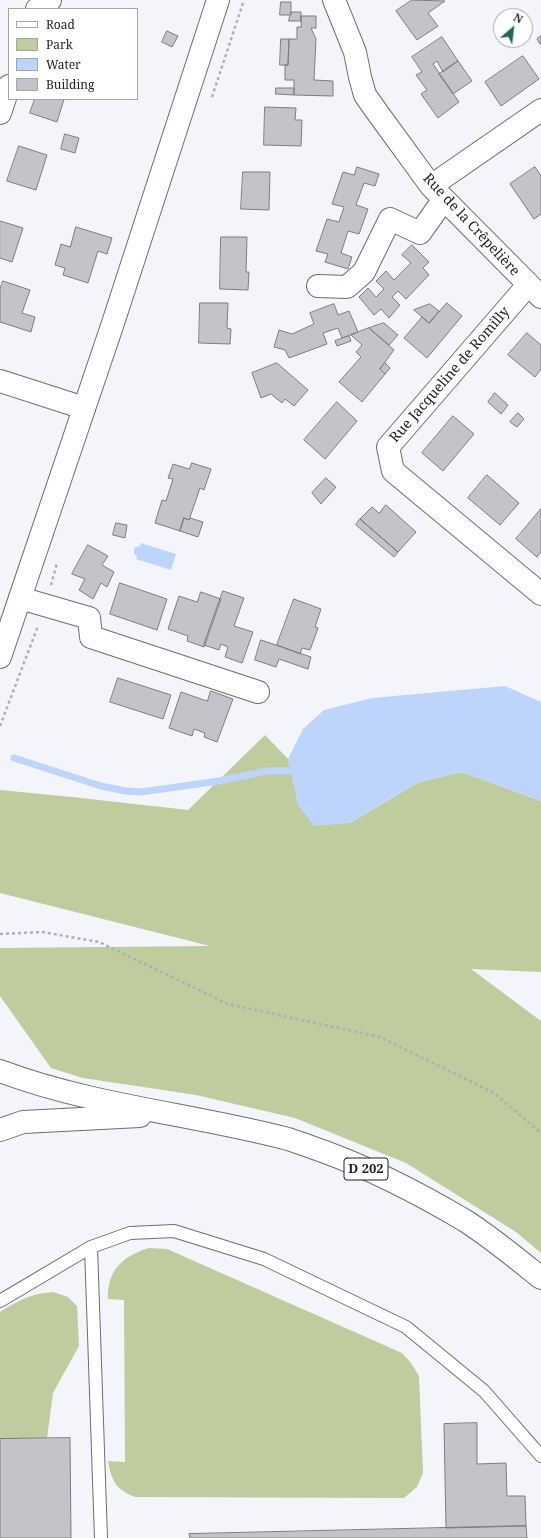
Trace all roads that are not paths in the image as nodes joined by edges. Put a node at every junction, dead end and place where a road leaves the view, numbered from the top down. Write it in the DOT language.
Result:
graph roads {
  1 [pos="50,0"];
  2 [pos="218,0"];
  3 [pos="334,0"];
  4 [pos="38,8"];
  5 [pos="8,89"];
  6 [pos="541,110"];
  7 [pos="0,113"];
  8 [pos="438,192"];
  9 [pos="318,286"];
  10 [pos="534,291"];
  11 [pos="0,381"];
  12 [pos="84,408"];
  13 [pos="541,594"];
  14 [pos="20,598"];
  15 [pos="0,658"];
  16 [pos="258,692"];
  17 [pos="0,1071"];
  18 [pos="168,1114"];
  19 [pos="0,1130"];
  20 [pos="91,1247"];
  21 [pos="541,1278"];
  22 [pos="0,1301"];
  23 [pos="541,1456"];
  24 [pos="101,1538"];
  1 -- 4 [label="street"];
  2 -- 12 [label="street"];
  3 -- 8 [label="street, Rue de la Crêpelière"];
  5 -- 7 [label="street"];
  6 -- 8 [label="street"];
  8 -- 9 [label="street"];
  8 -- 10 [label="street, Rue de la Crêpelière"];
  10 -- 13 [label="street, Rue Jacqueline de Romilly"];
  11 -- 12 [label="street"];
  12 -- 14 [label="street"];
  14 -- 15 [label="street"];
  14 -- 16 [label="street"];
  17 -- 18 [label="street, D 202"];
  18 -- 19 [label="street, D 202"];
  18 -- 21 [label="street, D 202"];
  20 -- 22 [label="lane"];
  20 -- 23 [label="lane"];
  20 -- 24 [label="lane"];
}
